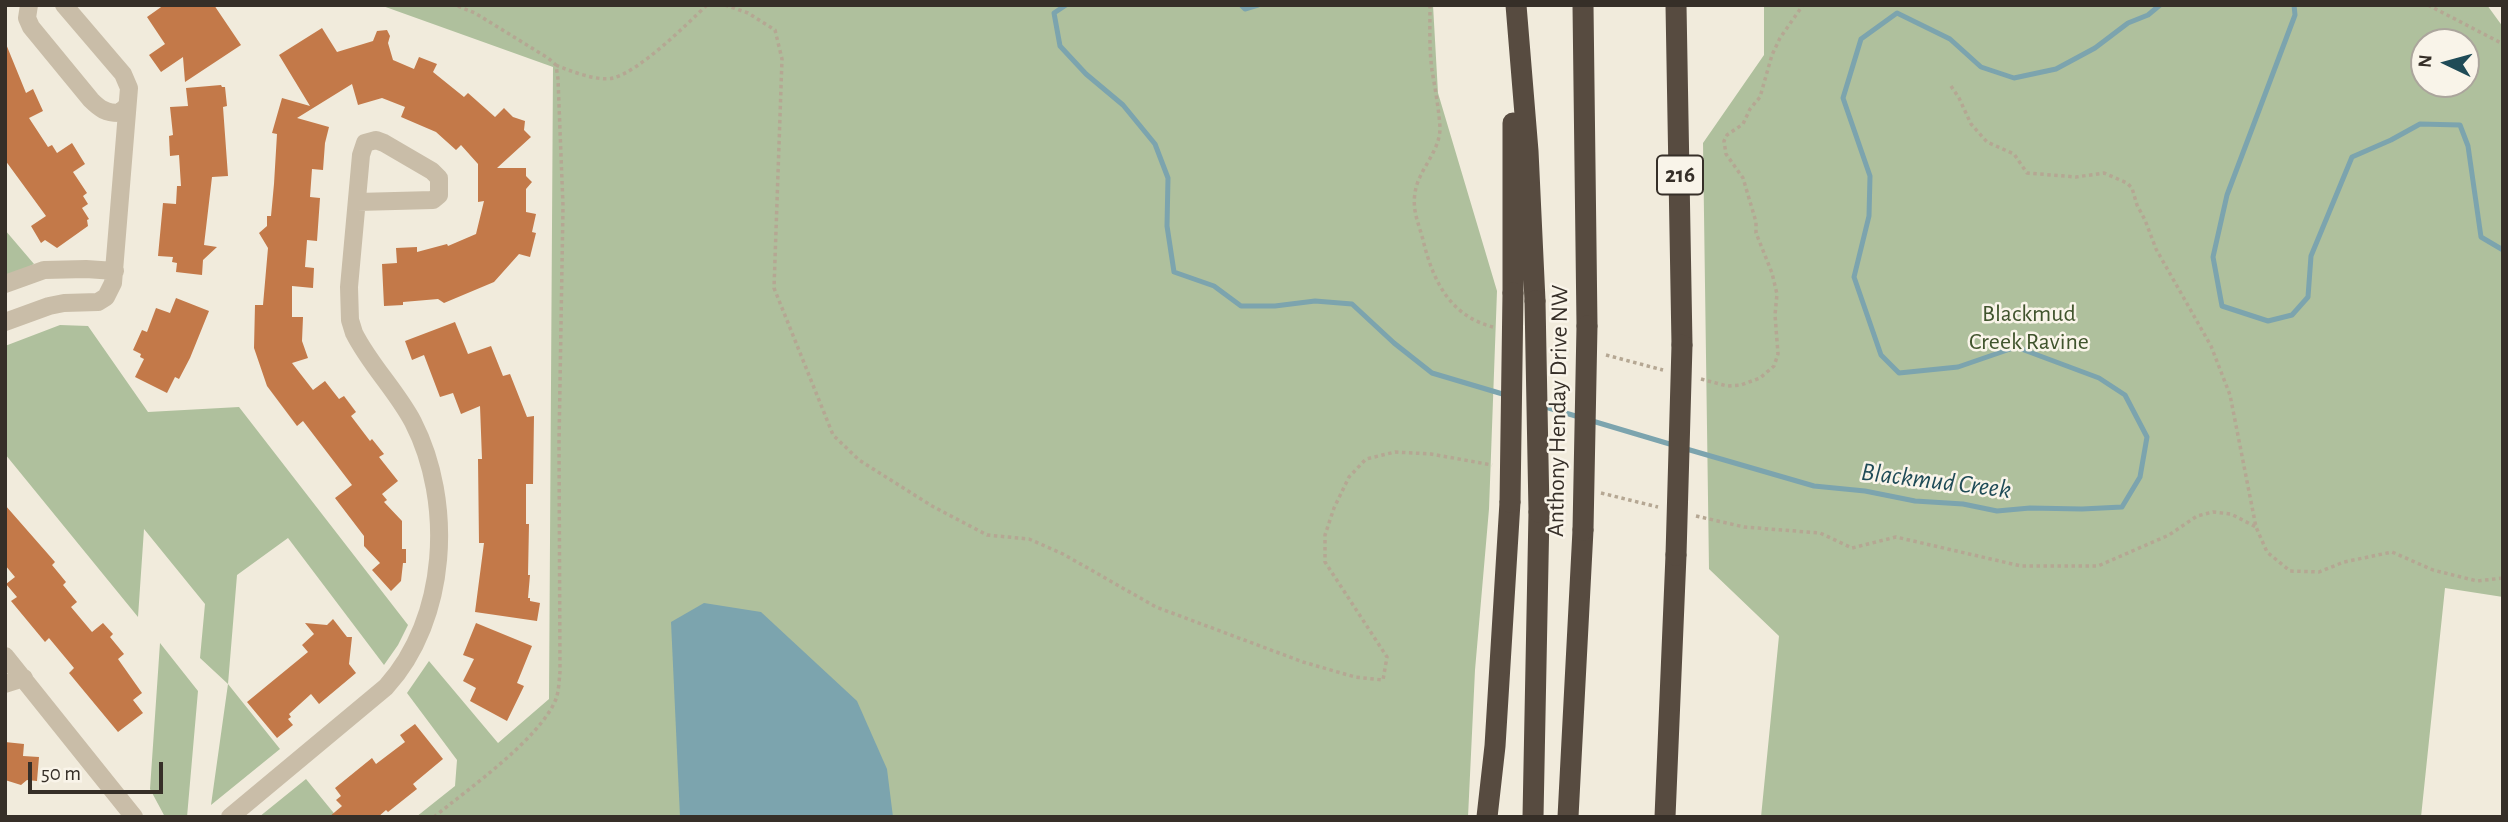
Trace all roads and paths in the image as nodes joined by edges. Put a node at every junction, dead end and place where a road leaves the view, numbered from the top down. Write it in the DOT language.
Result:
graph roads {
  1 [pos="29,5"];
  2 [pos="64,5"];
  3 [pos="455,5"];
  4 [pos="707,5"];
  5 [pos="724,5"];
  6 [pos="1430,5"];
  7 [pos="1509,5"];
  8 [pos="1516,5"];
  9 [pos="1583,5"];
  10 [pos="1676,5"];
  11 [pos="1802,5"];
  12 [pos="2428,5"];
  13 [pos="2503,44"];
  14 [pos="556,65"];
  15 [pos="1951,86"];
  16 [pos="127,106"];
  17 [pos="357,202"];
  18 [pos="115,271"];
  19 [pos="5,284"];
  20 [pos="5,322"];
  21 [pos="1498,328"];
  22 [pos="1601,354"];
  23 [pos="1669,372"];
  24 [pos="1694,377"];
  25 [pos="1499,466"];
  26 [pos="1592,490"];
  27 [pos="1669,509"];
  28 [pos="1694,515"];
  29 [pos="2256,527"];
  30 [pos="2503,578"];
  31 [pos="5,656"];
  32 [pos="24,678"];
  33 [pos="5,684"];
  34 [pos="134,817"];
  35 [pos="230,817"];
  36 [pos="434,817"];
  37 [pos="1487,817"];
  38 [pos="1533,817"];
  39 [pos="1568,817"];
  40 [pos="1665,817"];
  1 -- 16 [label="street"];
  2 -- 16 [label="street"];
  3 -- 14 [label="path"];
  4 -- 14 [label="path"];
  5 -- 25 [label="path"];
  6 -- 21 [label="path"];
  7 -- 37 [label="highway, bridge"];
  8 -- 38 [label="highway, bridge"];
  9 -- 39 [label="highway, Anthony Henday Drive NW, bridge"];
  10 -- 40 [label="highway, 216, bridge"];
  11 -- 24 [label="path"];
  12 -- 13 [label="path"];
  14 -- 36 [label="path"];
  15 -- 29 [label="path"];
  16 -- 18 [label="street"];
  17 -- 17 [label="street"];
  17 -- 35 [label="street"];
  18 -- 19 [label="street"];
  18 -- 20 [label="street"];
  22 -- 23 [label="path"];
  26 -- 27 [label="path"];
  28 -- 29 [label="path"];
  29 -- 30 [label="path"];
  31 -- 32 [label="street"];
  32 -- 33 [label="street"];
  32 -- 34 [label="street"];
}
